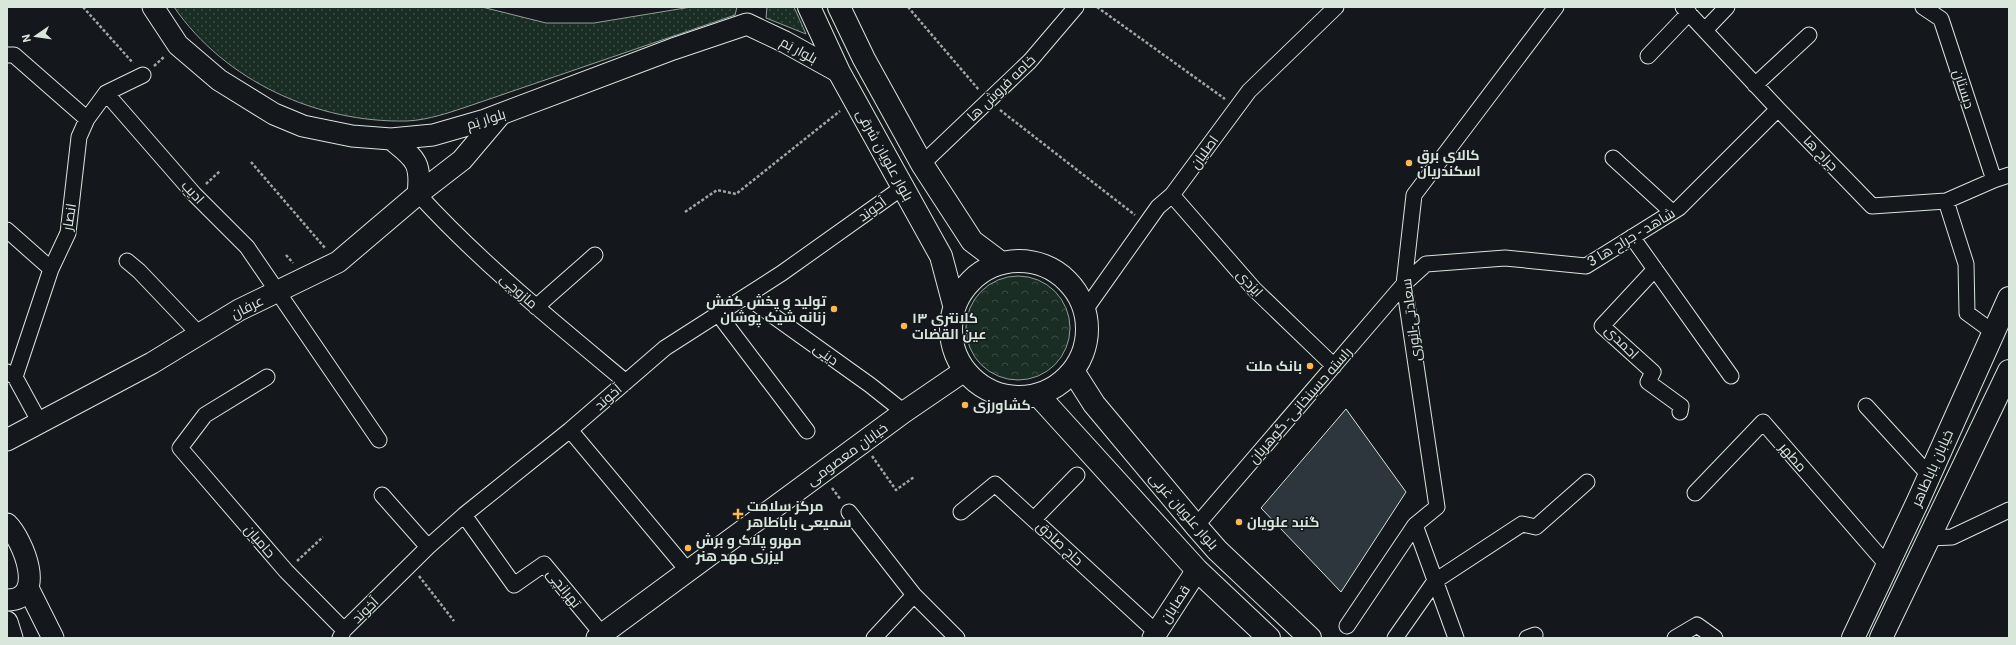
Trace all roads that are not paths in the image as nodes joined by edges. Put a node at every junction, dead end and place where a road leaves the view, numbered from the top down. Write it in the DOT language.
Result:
graph roads {
  1 [pos="153,7"];
  2 [pos="809,7"];
  3 [pos="839,7"];
  4 [pos="1076,7"];
  5 [pos="1336,7"];
  6 [pos="1557,7"];
  7 [pos="1727,7"];
  8 [pos="1923,7"];
  9 [pos="1686,10"];
  10 [pos="1944,13"];
  11 [pos="750,15"];
  12 [pos="1705,30"];
  13 [pos="1809,35"];
  14 [pos="7,55"];
  15 [pos="1648,56"];
  16 [pos="839,72"];
  17 [pos="143,75"];
  18 [pos="1755,85"];
  19 [pos="106,93"];
  20 [pos="1778,109"];
  21 [pos="500,115"];
  22 [pos="87,119"];
  23 [pos="391,138"];
  24 [pos="1613,158"];
  25 [pos="922,164"];
  26 [pos="2009,175"];
  27 [pos="1994,180"];
  28 [pos="902,187"];
  29 [pos="418,194"];
  30 [pos="1172,195"];
  31 [pos="1946,201"];
  32 [pos="1672,212"];
  33 [pos="7,230"];
  34 [pos="1632,237"];
  35 [pos="595,255"];
  36 [pos="127,261"];
  37 [pos="1000,262"];
  38 [pos="51,269"];
  39 [pos="1654,269"];
  40 [pos="1404,284"];
  41 [pos="277,293"];
  42 [pos="747,297"];
  43 [pos="2009,298"];
  44 [pos="954,305"];
  45 [pos="536,307"];
  46 [pos="1085,310"];
  47 [pos="719,315"];
  48 [pos="1993,332"];
  49 [pos="199,334"];
  50 [pos="1334,366"];
  51 [pos="964,371"];
  52 [pos="1073,371"];
  53 [pos="2009,371"];
  54 [pos="11,374"];
  55 [pos="1731,376"];
  56 [pos="268,377"];
  57 [pos="626,382"];
  58 [pos="1038,395"];
  59 [pos="1866,406"];
  60 [pos="904,412"];
  61 [pos="1680,412"];
  62 [pos="39,422"];
  63 [pos="570,430"];
  64 [pos="807,431"];
  65 [pos="7,440"];
  66 [pos="379,440"];
  67 [pos="1076,474"];
  68 [pos="1930,475"];
  69 [pos="1587,482"];
  70 [pos="1695,493"];
  71 [pos="382,495"];
  72 [pos="2009,510"];
  73 [pos="849,512"];
  74 [pos="961,512"];
  75 [pos="464,515"];
  76 [pos="1034,519"];
  77 [pos="7,524"];
  78 [pos="1415,525"];
  79 [pos="1196,526"];
  80 [pos="1930,538"];
  81 [pos="428,546"];
  82 [pos="1888,566"];
  83 [pos="1197,570"];
  84 [pos="688,571"];
  85 [pos="1435,581"];
  86 [pos="28,588"];
  87 [pos="914,595"];
  88 [pos="7,600"];
  89 [pos="7,622"];
  90 [pos="1347,626"];
  91 [pos="342,634"];
  92 [pos="1154,635"];
  93 [pos="599,636"];
  94 [pos="1453,636"];
  95 [pos="12,638"];
  96 [pos="53,638"];
  97 [pos="874,638"];
  98 [pos="956,638"];
  99 [pos="1269,638"];
  100 [pos="1310,638"];
  101 [pos="1395,638"];
  102 [pos="1675,638"];
  103 [pos="1715,638"];
  104 [pos="1853,638"];
  105 [pos="1881,638"];
  1 -- 23 [label="main road, بلوار بَم"];
  2 -- 16 [label="main road, بلوار علویان شرقی"];
  3 -- 25 [label="main road, بلوار علویان شرقی"];
  4 -- 25 [label="street, خامه فروش ها"];
  5 -- 30 [label="street, اصلیان"];
  6 -- 40 [label="street, سعادتی-انوری"];
  7 -- 12 [label="street"];
  8 -- 10 [label="street, دبستان"];
  9 -- 12 [label="street, جراح ها"];
  9 -- 15 [label="street"];
  10 -- 27 [label="street, دبستان"];
  11 -- 16 [label="main road, بلوار بَم"];
  11 -- 21 [label="main road, بلوار بَم"];
  12 -- 18 [label="street, جراح ها"];
  13 -- 18 [label="street"];
  14 -- 22 [label="street"];
  16 -- 28 [label="main road, بلوار علویان شرقی"];
  17 -- 19 [label="street, انصار"];
  18 -- 20 [label="street, جراح ها"];
  19 -- 22 [label="street, انصار"];
  19 -- 41 [label="street, ادیب"];
  20 -- 31 [label="street, جراح ها"];
  20 -- 32 [label="street, شاهد - جراح ها 3"];
  21 -- 23 [label="main road, بلوار بَم"];
  21 -- 29 [label="main road, عرفان"];
  22 -- 38 [label="street, انصار"];
  23 -- 29 [label="main road"];
  24 -- 32 [label="street"];
  25 -- 37 [label="main road, بلوار علویان شرقی"];
  26 -- 27 [label="street, جراح ها"];
  27 -- 31 [label="street, جراح ها"];
  28 -- 42 [label="street, آخوند"];
  28 -- 44 [label="main road, بلوار علویان شرقی"];
  29 -- 41 [label="main road, عرفان"];
  29 -- 45 [label="street, مازوچی"];
  30 -- 46 [label="street, اصلیان"];
  30 -- 50 [label="street, ایزدی"];
  31 -- 48 [label="street"];
  32 -- 34 [label="street, شاهد - جراح ها 3"];
  33 -- 38 [label="street"];
  34 -- 39 [label="street"];
  34 -- 40 [label="street, شاهد - جراح ها 3"];
  35 -- 45 [label="street"];
  36 -- 49 [label="street"];
  37 -- 44 [label="main road"];
  37 -- 46 [label="main road"];
  38 -- 54 [label="street, انصار"];
  39 -- 55 [label="street"];
  39 -- 61 [label="street, احمدی"];
  40 -- 50 [label="street, راسته حسینخانی- گوهریان"];
  40 -- 78 [label="street, سعادتی-انوری"];
  41 -- 49 [label="main road, عرفان"];
  41 -- 66 [label="street, ادیب"];
  42 -- 47 [label="street, آخوند"];
  42 -- 60 [label="street, دینی"];
  43 -- 48 [label="main road, خیابان باباطاهر"];
  44 -- 51 [label="main road"];
  45 -- 57 [label="street, مازوچی"];
  46 -- 52 [label="main road"];
  47 -- 57 [label="street, آخوند"];
  47 -- 64 [label="street"];
  48 -- 68 [label="main road, خیابان باباطاهر"];
  49 -- 62 [label="main road, عرفان"];
  50 -- 79 [label="street, راسته حسینخانی- گوهریان"];
  51 -- 58 [label="main road"];
  51 -- 60 [label="main road, خیابان معصومی"];
  52 -- 58 [label="main road"];
  52 -- 79 [label="main road, بلوار علویان غربی"];
  53 -- 80 [label="main road, خیابان باباطاهر"];
  54 -- 62 [label="street, انصار"];
  56 -- 91 [label="street, حامیان"];
  57 -- 63 [label="street, آخوند"];
  58 -- 83 [label="main road, بلوار علویان غربی"];
  59 -- 68 [label="street"];
  60 -- 84 [label="main road, خیابان معصومی"];
  62 -- 65 [label="main road, عرفان"];
  63 -- 75 [label="street, آخوند"];
  63 -- 84 [label="street"];
  67 -- 76 [label="street"];
  68 -- 82 [label="main road, خیابان باباطاهر"];
  69 -- 85 [label="street"];
  70 -- 82 [label="street, مطهر"];
  71 -- 81 [label="street"];
  72 -- 80 [label="street"];
  73 -- 87 [label="street"];
  74 -- 76 [label="street, حاج صادق"];
  75 -- 81 [label="street, آخوند"];
  75 -- 93 [label="street, تهرانچی"];
  76 -- 92 [label="street, حاج صادق"];
  77 -- 86 [label="main road"];
  78 -- 85 [label="street"];
  78 -- 90 [label="street"];
  79 -- 100 [label="main road, بلوار علویان غربی"];
  80 -- 105 [label="main road, خیابان باباطاهر"];
  81 -- 91 [label="street, آخوند"];
  82 -- 104 [label="main road, خیابان باباطاهر"];
  83 -- 92 [label="main road, قصابان"];
  83 -- 99 [label="main road, بلوار علویان غربی"];
  84 -- 93 [label="main road, خیابان معصومی"];
  85 -- 94 [label="street"];
  85 -- 101 [label="street"];
  86 -- 88 [label="main road"];
  86 -- 96 [label="main road"];
  87 -- 97 [label="street"];
  87 -- 98 [label="street"];
  89 -- 95 [label="main road"];
  102 -- 103 [label="street"];
}
